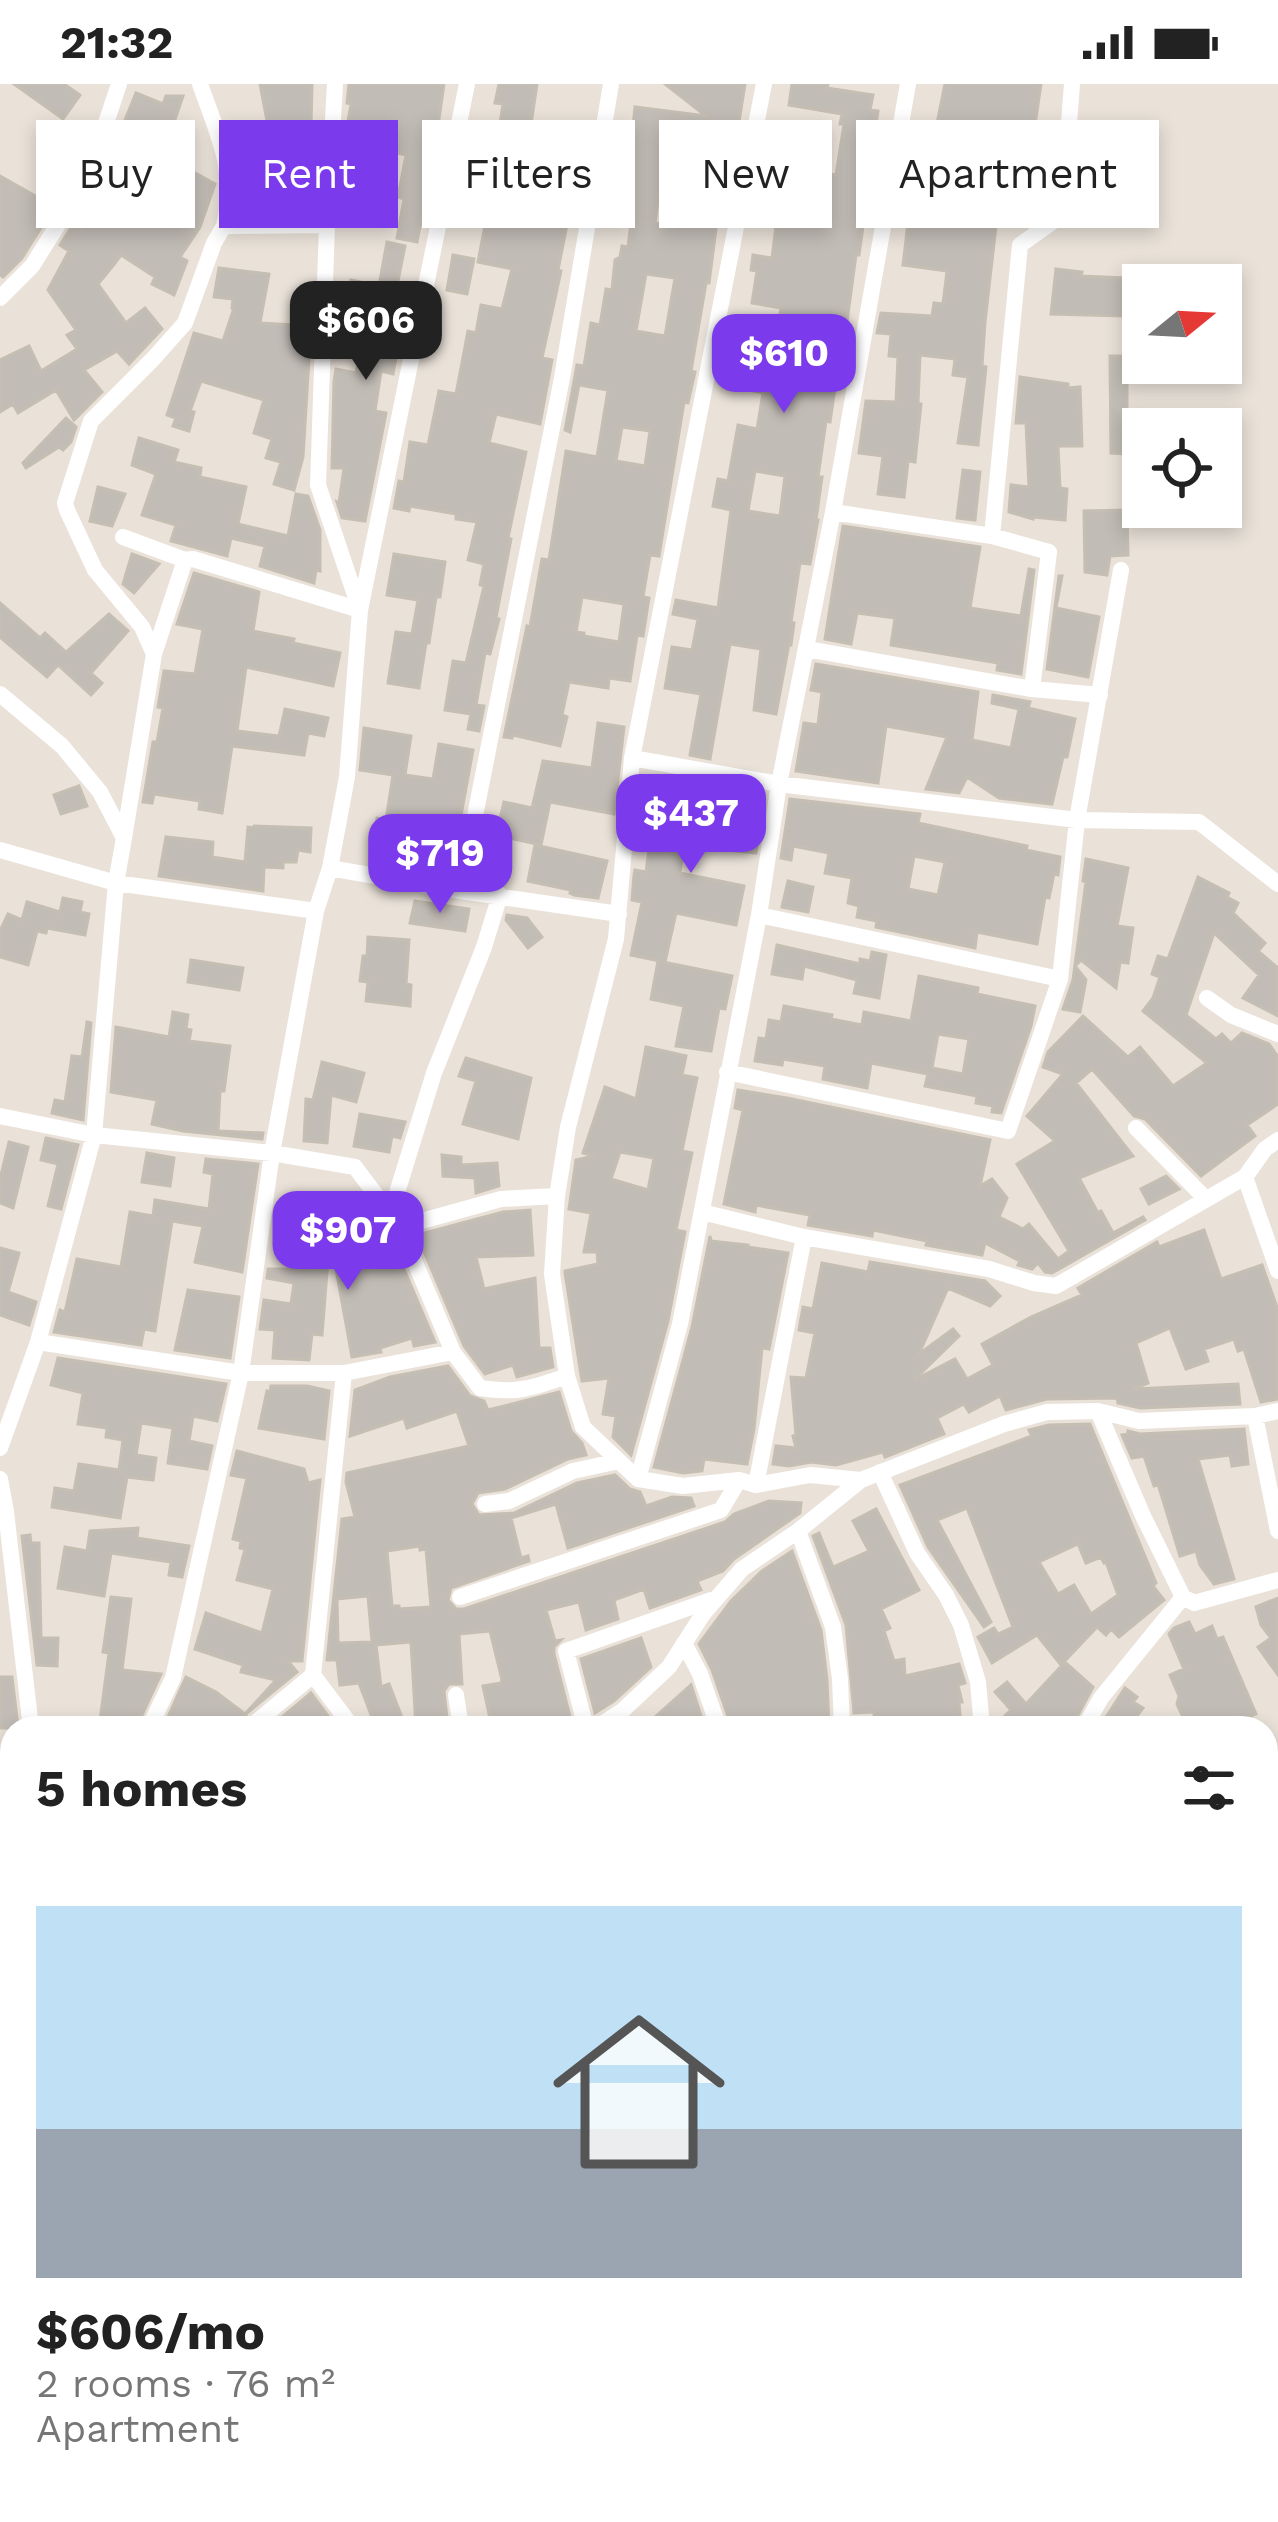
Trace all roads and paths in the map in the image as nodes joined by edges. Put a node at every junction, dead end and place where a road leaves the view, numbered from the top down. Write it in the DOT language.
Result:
graph roads {
  1 [pos="119,84"];
  2 [pos="200,84"];
  3 [pos="334,84"];
  4 [pos="467,84"];
  5 [pos="611,84"];
  6 [pos="764,84"];
  7 [pos="908,84"];
  8 [pos="1072,84"];
  9 [pos="332,120"];
  10 [pos="219,138"];
  11 [pos="223,228"];
  12 [pos="327,228"];
  13 [pos="0,298"];
  14 [pos="833,512"];
  15 [pos="992,536"];
  16 [pos="123,537"];
  17 [pos="185,560"];
  18 [pos="1121,570"];
  19 [pos="360,610"];
  20 [pos="807,649"];
  21 [pos="154,654"];
  22 [pos="1032,689"];
  23 [pos="0,694"];
  24 [pos="1100,694"];
  25 [pos="632,758"];
  26 [pos="779,784"];
  27 [pos="1077,820"];
  28 [pos="124,838"];
  29 [pos="0,850"];
  30 [pos="330,868"];
  31 [pos="116,883"];
  32 [pos="1278,884"];
  33 [pos="460,891"];
  34 [pos="500,895"];
  35 [pos="316,911"];
  36 [pos="619,914"];
  37 [pos="759,915"];
  38 [pos="1060,980"];
  39 [pos="1207,998"];
  40 [pos="1278,1034"];
  41 [pos="727,1072"];
  42 [pos="0,1116"];
  43 [pos="1136,1128"];
  44 [pos="94,1135"];
  45 [pos="1278,1140"];
  46 [pos="272,1153"];
  47 [pos="1244,1177"];
  48 [pos="557,1196"];
  49 [pos="1206,1199"];
  50 [pos="701,1212"];
  51 [pos="395,1219"];
  52 [pos="804,1237"];
  53 [pos="1278,1270"];
  54 [pos="38,1342"];
  55 [pos="453,1352"];
  56 [pos="241,1373"];
  57 [pos="344,1373"];
  58 [pos="567,1376"];
  59 [pos="1098,1411"];
  60 [pos="1278,1411"];
  61 [pos="1255,1416"];
  62 [pos="0,1448"];
  63 [pos="619,1462"];
  64 [pos="880,1472"];
  65 [pos="0,1479"];
  66 [pos="638,1479"];
  67 [pos="861,1480"];
  68 [pos="747,1482"];
  69 [pos="485,1504"];
  70 [pos="798,1531"];
  71 [pos="1278,1531"];
  72 [pos="1278,1580"];
  73 [pos="460,1597"];
  74 [pos="1183,1597"];
  75 [pos="716,1598"];
  76 [pos="684,1643"];
  77 [pos="0,1654"];
  78 [pos="20,1655"];
  79 [pos="313,1675"];
  80 [pos="456,1695"];
  81 [pos="29,1716"];
  82 [pos="155,1716"];
  83 [pos="263,1716"];
  84 [pos="344,1716"];
  85 [pos="459,1716"];
  86 [pos="583,1716"];
  87 [pos="628,1716"];
  88 [pos="715,1716"];
  89 [pos="842,1716"];
  90 [pos="981,1716"];
  91 [pos="1091,1716"];
  1 -- 13 [label="street"];
  2 -- 10 [label="street"];
  3 -- 9 [label="street"];
  4 -- 19 [label="street"];
  5 -- 33 [label="street"];
  6 -- 25 [label="street"];
  7 -- 14 [label="street"];
  8 -- 15 [label="street"];
  11 -- 21 [label="street"];
  12 -- 19 [label="street"];
  14 -- 15 [label="street"];
  14 -- 20 [label="street"];
  15 -- 22 [label="street"];
  16 -- 17 [label="street"];
  17 -- 19 [label="street"];
  17 -- 21 [label="street"];
  18 -- 24 [label="street"];
  19 -- 30 [label="street"];
  20 -- 22 [label="street"];
  20 -- 26 [label="street"];
  21 -- 28 [label="street"];
  22 -- 24 [label="street"];
  23 -- 28 [label="street"];
  24 -- 27 [label="street"];
  25 -- 26 [label="street"];
  25 -- 36 [label="street"];
  26 -- 27 [label="street"];
  26 -- 37 [label="street"];
  27 -- 32 [label="street"];
  27 -- 38 [label="street"];
  28 -- 31 [label="street"];
  29 -- 31 [label="street"];
  30 -- 33 [label="street"];
  30 -- 35 [label="street"];
  31 -- 35 [label="street"];
  31 -- 44 [label="street"];
  33 -- 34 [label="street"];
  34 -- 36 [label="street"];
  34 -- 51 [label="street"];
  35 -- 46 [label="street"];
  36 -- 48 [label="street"];
  37 -- 38 [label="street"];
  37 -- 41 [label="street"];
  38 -- 41 [label="street"];
  39 -- 40 [label="street"];
  41 -- 50 [label="street"];
  42 -- 44 [label="street"];
  43 -- 49 [label="street"];
  44 -- 46 [label="street"];
  44 -- 54 [label="street"];
  45 -- 47 [label="street"];
  46 -- 51 [label="street"];
  46 -- 56 [label="street"];
  47 -- 49 [label="street"];
  47 -- 53 [label="street"];
  48 -- 51 [label="street"];
  48 -- 58 [label="street"];
  49 -- 52 [label="street"];
  50 -- 52 [label="street"];
  50 -- 66 [label="street"];
  51 -- 55 [label="street"];
  52 -- 68 [label="street"];
  54 -- 56 [label="street"];
  54 -- 62 [label="street"];
  55 -- 57 [label="street"];
  55 -- 58 [label="street"];
  56 -- 57 [label="street"];
  56 -- 82 [label="street"];
  57 -- 79 [label="street"];
  58 -- 63 [label="street"];
  59 -- 61 [label="street"];
  59 -- 64 [label="street"];
  59 -- 74 [label="street"];
  60 -- 61 [label="street"];
  61 -- 71 [label="street"];
  63 -- 66 [label="street"];
  63 -- 69 [label="street"];
  64 -- 67 [label="street"];
  64 -- 90 [label="street"];
  65 -- 78 [label="street"];
  66 -- 68 [label="street"];
  67 -- 68 [label="street"];
  67 -- 70 [label="street"];
  68 -- 73 [label="street"];
  70 -- 75 [label="street"];
  70 -- 89 [label="street"];
  72 -- 74 [label="street"];
  74 -- 91 [label="street"];
  75 -- 76 [label="street"];
  75 -- 86 [label="street"];
  76 -- 87 [label="street"];
  76 -- 88 [label="street"];
  77 -- 78 [label="street"];
  78 -- 81 [label="street"];
  79 -- 83 [label="street"];
  79 -- 84 [label="street"];
  80 -- 85 [label="street"];
}
